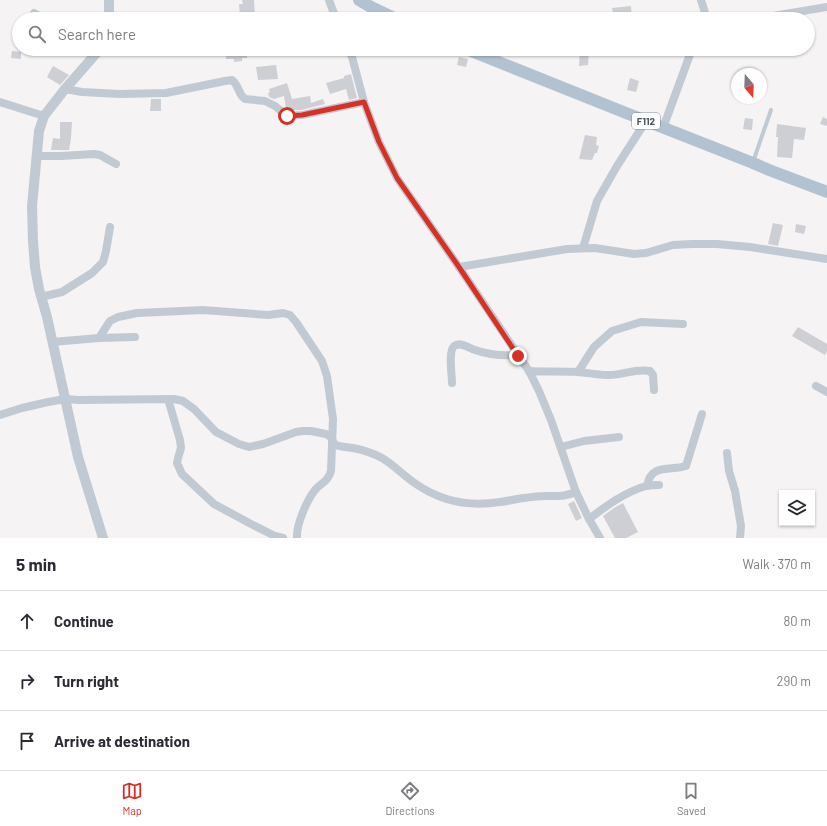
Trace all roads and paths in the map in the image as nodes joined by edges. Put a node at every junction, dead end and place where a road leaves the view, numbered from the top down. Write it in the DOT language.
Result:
graph roads {
  1 [pos="109,0"];
  2 [pos="329,0"];
  3 [pos="359,0"];
  4 [pos="701,0"];
  5 [pos="827,7"];
  6 [pos="109,12"];
  7 [pos="333,12"];
  8 [pos="381,12"];
  9 [pos="705,12"];
  10 [pos="797,12"];
  11 [pos="94,56"];
  12 [pos="352,56"];
  13 [pos="484,56"];
  14 [pos="689,56"];
  15 [pos="65,89"];
  16 [pos="0,102"];
  17 [pos="364,102"];
  18 [pos="771,110"];
  19 [pos="44,116"];
  20 [pos="646,121"];
  21 [pos="663,128"];
  22 [pos="36,156"];
  23 [pos="753,163"];
  24 [pos="116,164"];
  25 [pos="827,192"];
  26 [pos="110,227"];
  27 [pos="583,248"];
  28 [pos="827,259"];
  29 [pos="459,267"];
  30 [pos="41,297"];
  31 [pos="683,324"];
  32 [pos="136,337"];
  33 [pos="99,338"];
  34 [pos="52,342"];
  35 [pos="518,356"];
  36 [pos="528,371"];
  37 [pos="578,372"];
  38 [pos="452,383"];
  39 [pos="816,386"];
  40 [pos="654,390"];
  41 [pos="827,392"];
  42 [pos="65,399"];
  43 [pos="168,399"];
  44 [pos="702,414"];
  45 [pos="0,415"];
  46 [pos="618,437"];
  47 [pos="333,442"];
  48 [pos="560,447"];
  49 [pos="727,453"];
  50 [pos="659,485"];
  51 [pos="647,486"];
  52 [pos="576,492"];
  53 [pos="589,519"];
  54 [pos="103,538"];
  55 [pos="283,538"];
  56 [pos="297,538"];
  57 [pos="600,538"];
  58 [pos="740,538"];
  1 -- 6 [label="street"];
  2 -- 7 [label="street"];
  3 -- 8 [label="main road"];
  4 -- 9 [label="street"];
  5 -- 10 [label="street"];
  11 -- 15 [label="street"];
  12 -- 17 [label="street"];
  13 -- 20 [label="main road, F112"];
  14 -- 21 [label="street"];
  15 -- 17 [label="street"];
  15 -- 19 [label="street"];
  16 -- 19 [label="street"];
  17 -- 29 [label="street"];
  18 -- 23 [label="lane"];
  19 -- 22 [label="street"];
  20 -- 21 [label="main road, F112"];
  20 -- 27 [label="street"];
  21 -- 23 [label="main road, F112"];
  22 -- 24 [label="street"];
  22 -- 30 [label="street"];
  23 -- 25 [label="main road, F112"];
  26 -- 30 [label="street"];
  27 -- 28 [label="street"];
  27 -- 29 [label="street"];
  29 -- 35 [label="street"];
  30 -- 34 [label="street"];
  31 -- 37 [label="street"];
  32 -- 33 [label="street"];
  33 -- 34 [label="street"];
  33 -- 47 [label="street"];
  34 -- 42 [label="street"];
  35 -- 36 [label="street"];
  35 -- 38 [label="street"];
  36 -- 37 [label="street"];
  36 -- 48 [label="street"];
  37 -- 40 [label="street"];
  39 -- 41 [label="street"];
  42 -- 43 [label="street"];
  42 -- 45 [label="street"];
  42 -- 54 [label="street"];
  43 -- 47 [label="street"];
  43 -- 55 [label="street"];
  44 -- 51 [label="street"];
  46 -- 48 [label="street"];
  47 -- 52 [label="street"];
  47 -- 56 [label="street"];
  48 -- 52 [label="street"];
  49 -- 58 [label="street"];
  50 -- 51 [label="street"];
  51 -- 53 [label="street"];
  52 -- 53 [label="street"];
  53 -- 57 [label="street"];
}
